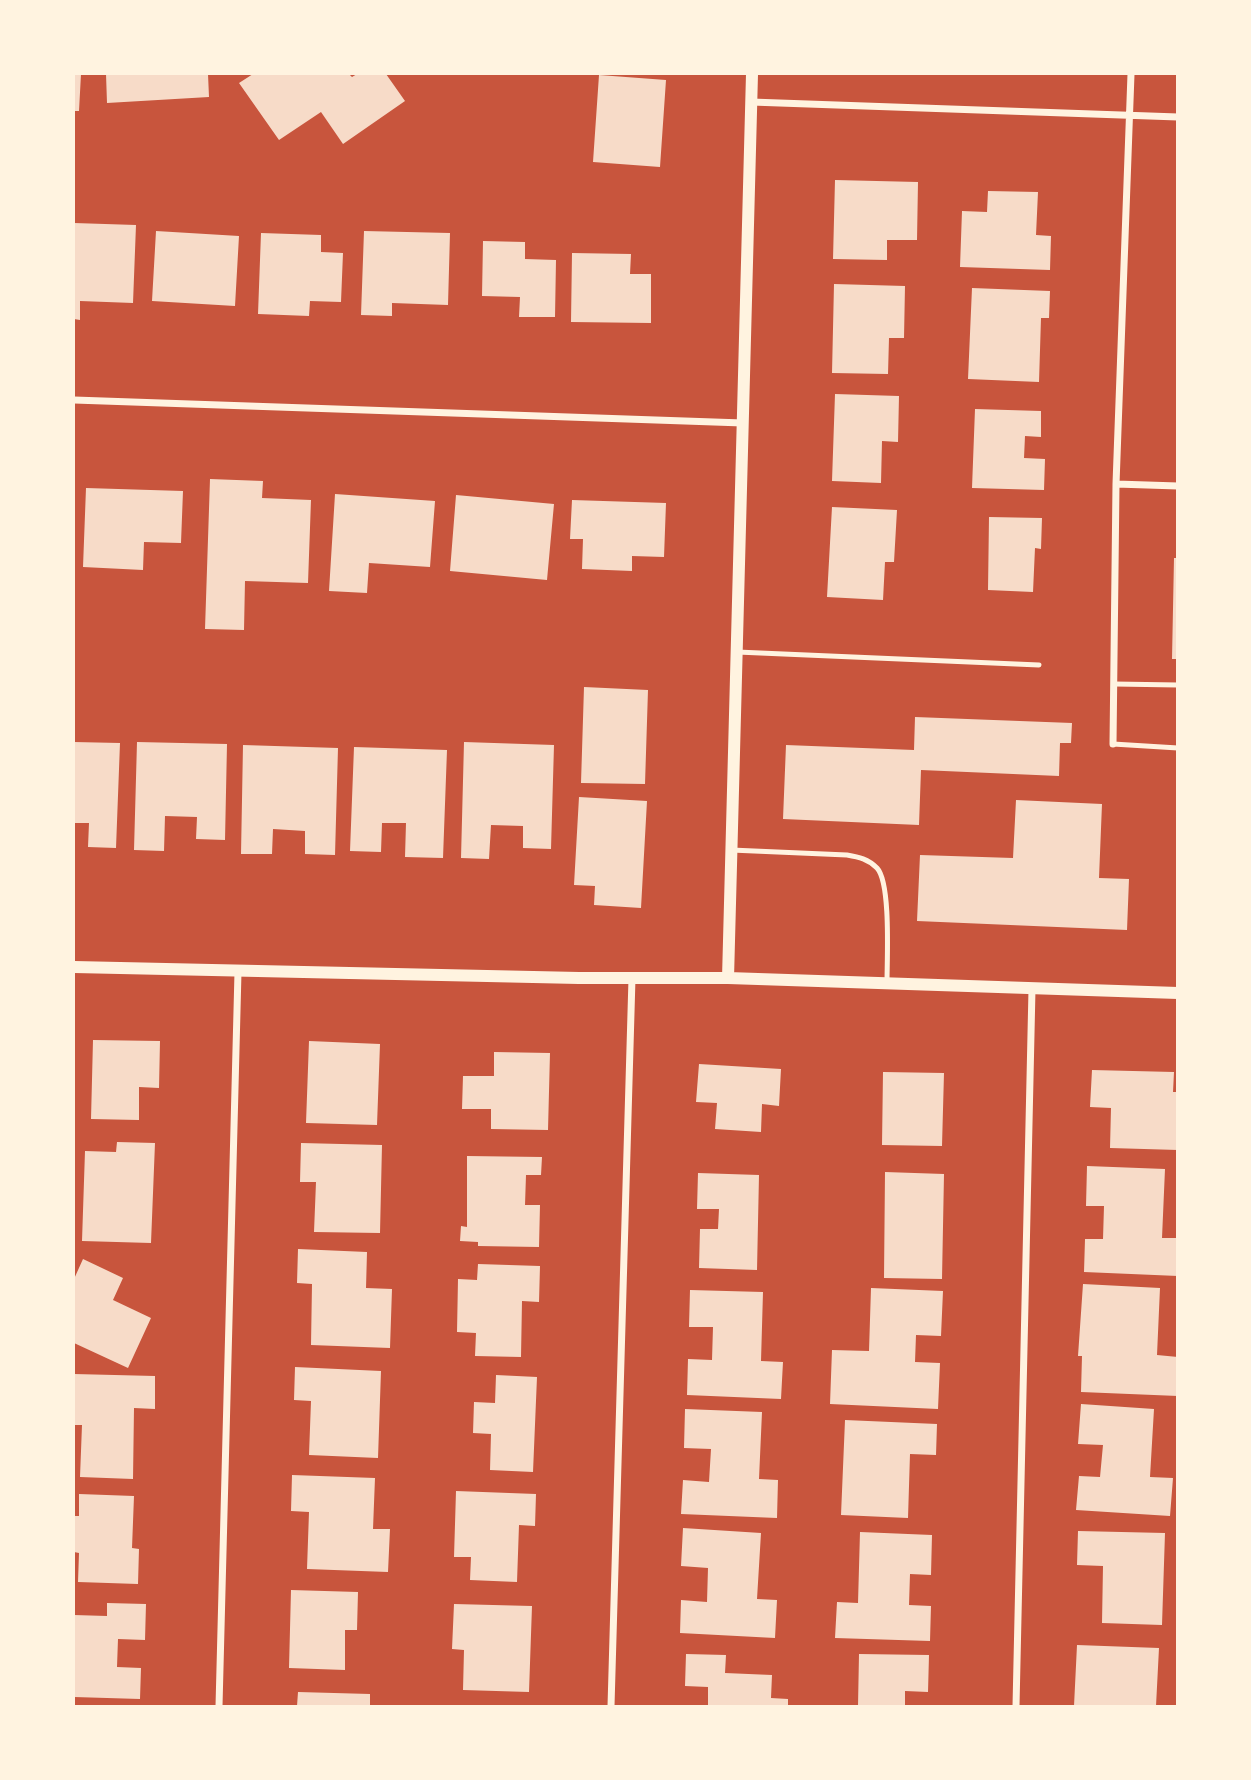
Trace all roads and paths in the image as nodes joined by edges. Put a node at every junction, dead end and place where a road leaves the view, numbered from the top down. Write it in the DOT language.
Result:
graph roads {
  1 [pos="752,74"];
  2 [pos="1131,74"];
  3 [pos="751,102"];
  4 [pos="1130,117"];
  5 [pos="1178,117"];
  6 [pos="74,400"];
  7 [pos="743,423"];
  8 [pos="1116,484"];
  9 [pos="1178,486"];
  10 [pos="737,652"];
  11 [pos="1039,665"];
  12 [pos="1114,684"];
  13 [pos="1178,685"];
  14 [pos="1114,744"];
  15 [pos="1178,748"];
  16 [pos="731,850"];
  17 [pos="74,967"];
  18 [pos="238,972"];
  19 [pos="632,978"];
  20 [pos="727,978"];
  21 [pos="887,984"];
  22 [pos="1032,989"];
  23 [pos="1178,993"];
  24 [pos="219,1706"];
  25 [pos="611,1706"];
  26 [pos="1016,1706"];
  1 -- 3 [label="street"];
  2 -- 4 [label="street"];
  3 -- 4 [label="street"];
  3 -- 7 [label="street"];
  4 -- 5 [label="street"];
  4 -- 8 [label="street"];
  6 -- 7 [label="street"];
  7 -- 10 [label="street"];
  8 -- 9 [label="street"];
  8 -- 12 [label="street"];
  10 -- 11 [label="lane"];
  10 -- 16 [label="street"];
  12 -- 13 [label="lane"];
  12 -- 14 [label="street"];
  14 -- 15 [label="lane"];
  16 -- 20 [label="street"];
  16 -- 21 [label="lane"];
  17 -- 18 [label="street"];
  18 -- 19 [label="street"];
  18 -- 24 [label="street"];
  19 -- 20 [label="street"];
  19 -- 25 [label="street"];
  20 -- 21 [label="street"];
  21 -- 22 [label="street"];
  22 -- 23 [label="street"];
  22 -- 26 [label="street"];
}
